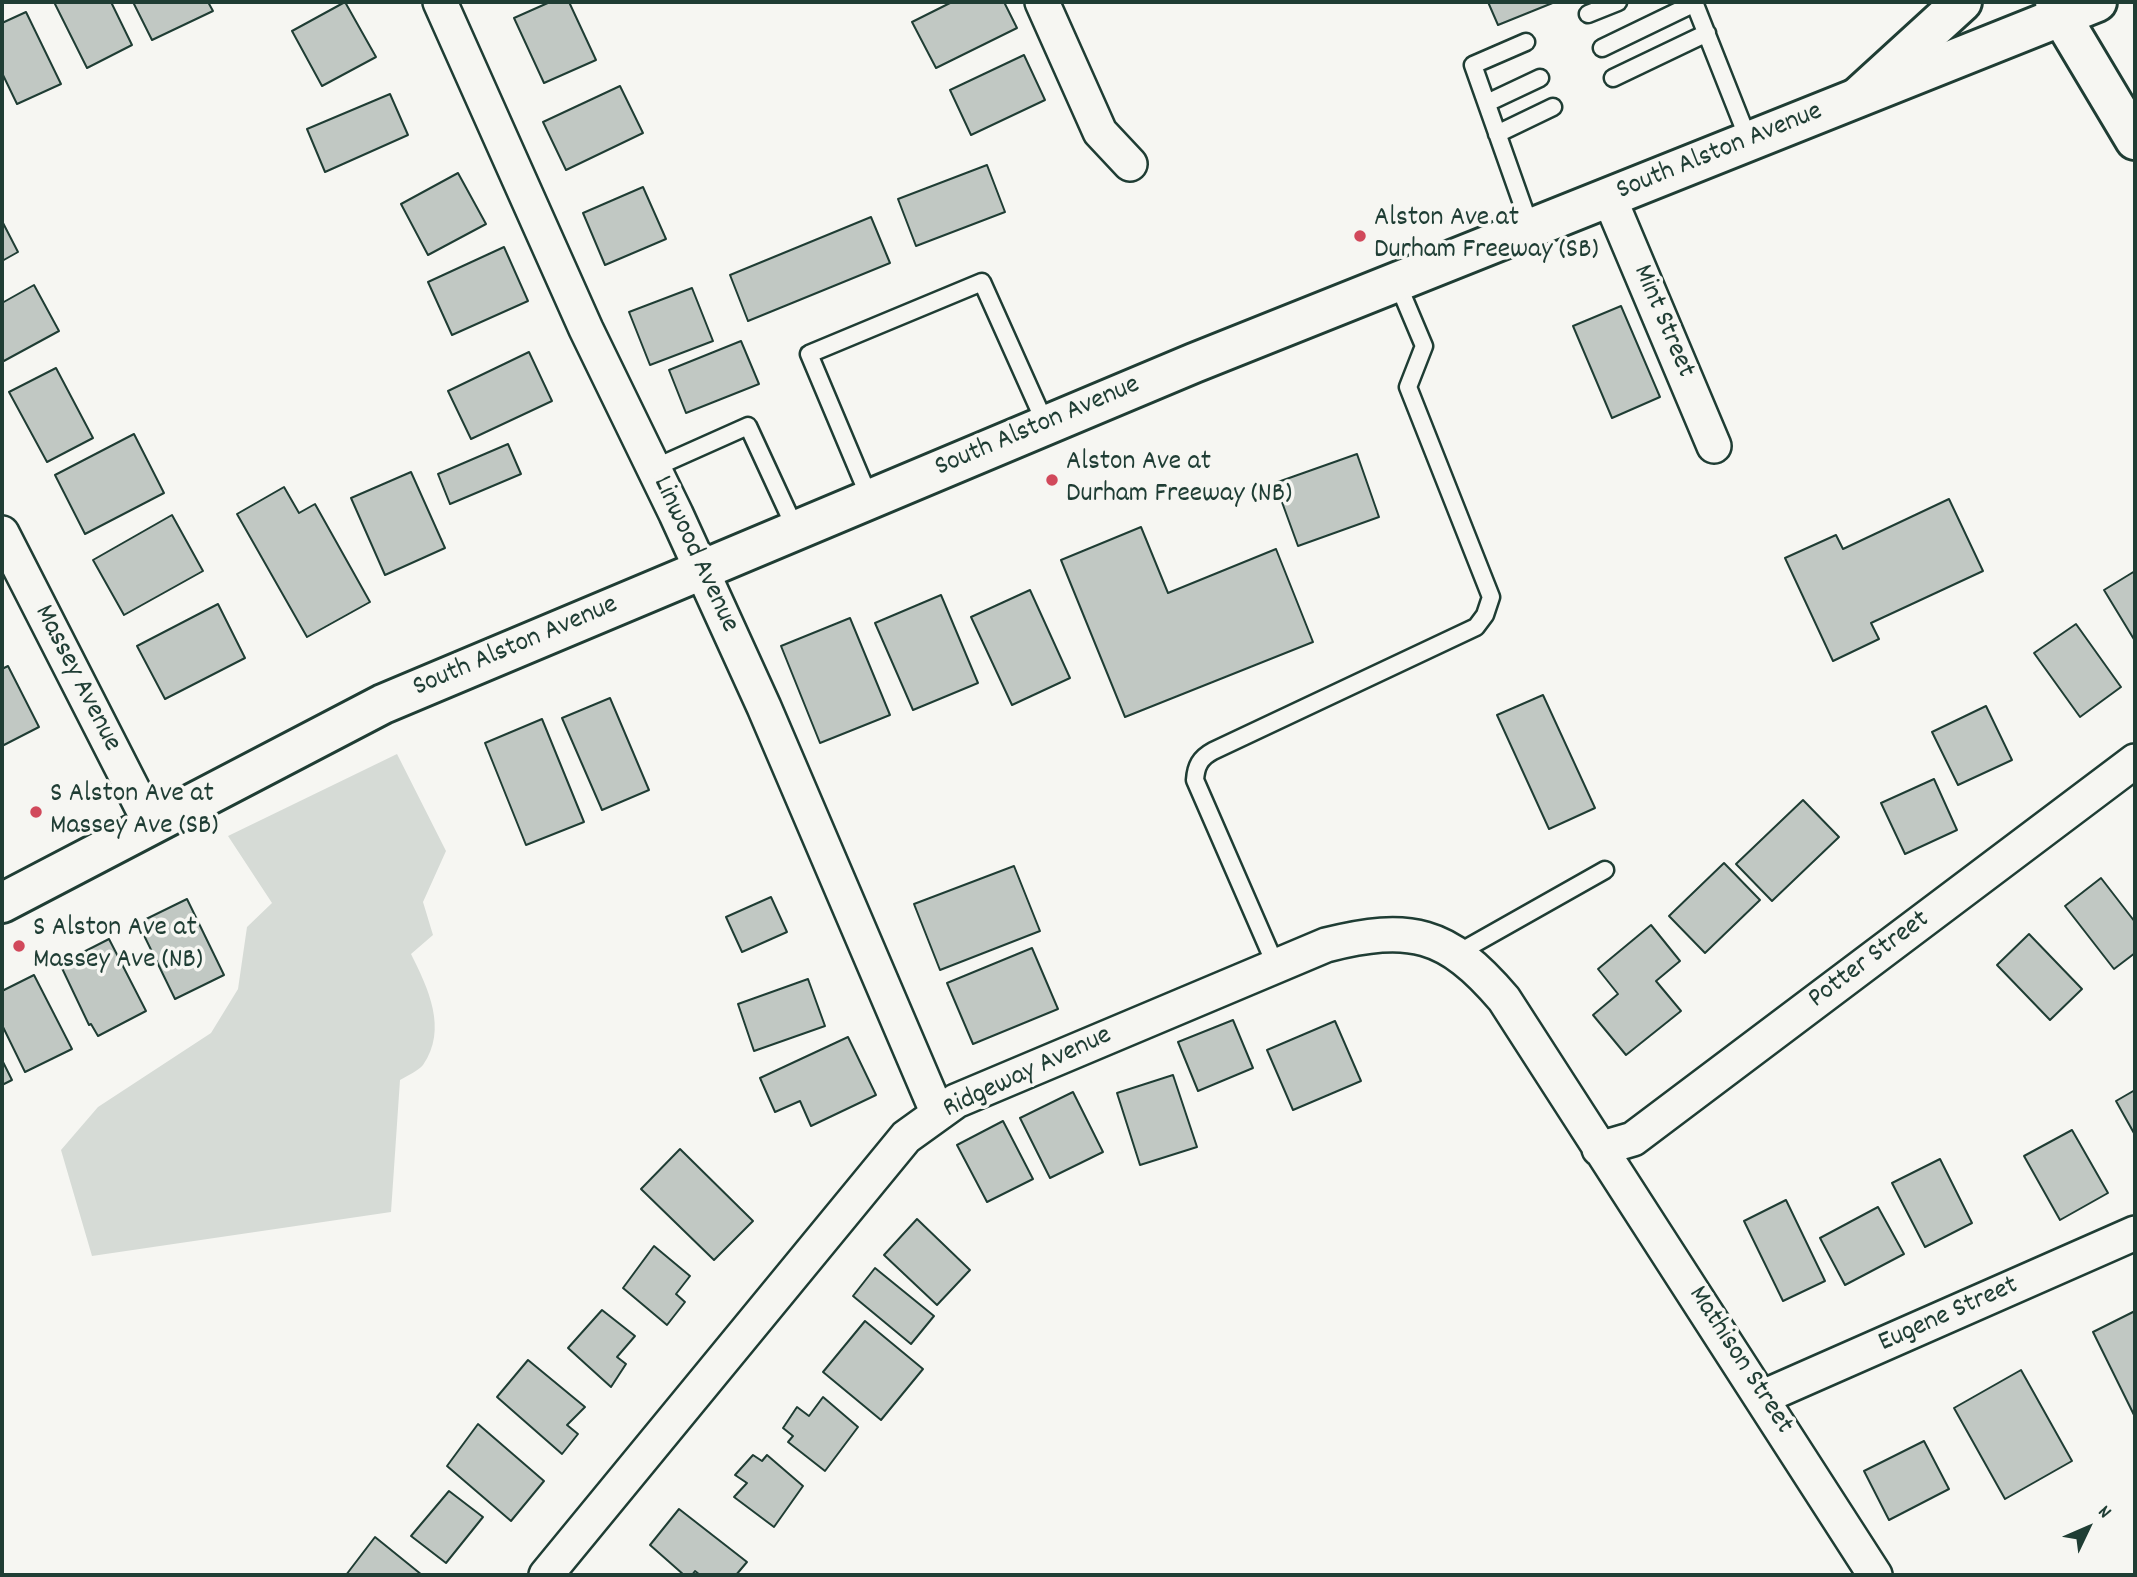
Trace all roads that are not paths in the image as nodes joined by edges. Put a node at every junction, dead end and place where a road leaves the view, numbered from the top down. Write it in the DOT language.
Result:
graph roads {
  1 [pos="440,2"];
  2 [pos="1042,2"];
  3 [pos="1618,2"];
  4 [pos="1695,2"];
  5 [pos="1962,2"];
  6 [pos="2097,2"];
  7 [pos="2058,9"];
  8 [pos="1588,15"];
  9 [pos="1707,33"];
  10 [pos="1526,42"];
  11 [pos="1602,48"];
  12 [pos="1540,78"];
  13 [pos="1613,78"];
  14 [pos="1858,97"];
  15 [pos="1487,103"];
  16 [pos="1552,107"];
  17 [pos="1497,134"];
  18 [pos="2135,139"];
  19 [pos="1749,141"];
  20 [pos="1130,164"];
  21 [pos="1609,197"];
  22 [pos="1531,229"];
  23 [pos="1396,282"];
  24 [pos="1046,425"];
  25 [pos="1714,446"];
  26 [pos="654,468"];
  27 [pos="870,499"];
  28 [pos="796,530"];
  29 [pos="2,533"];
  30 [pos="701,569"];
  31 [pos="2135,761"];
  32 [pos="151,825"];
  33 [pos="1605,870"];
  34 [pos="2,903"];
  35 [pos="1458,953"];
  36 [pos="1276,966"];
  37 [pos="938,1114"];
  38 [pos="1599,1149"];
  39 [pos="2135,1233"];
  40 [pos="1763,1397"];
  41 [pos="546,1575"];
  42 [pos="1875,1575"];
  1 -- 26 [label="street, Linwood Avenue"];
  2 -- 20 [label="street"];
  3 -- 8 [label="lane"];
  4 -- 9 [label="lane"];
  4 -- 11 [label="lane"];
  5 -- 14 [label="main road"];
  6 -- 7 [label="main road, South Alston Avenue"];
  7 -- 14 [label="main road, South Alston Avenue"];
  7 -- 18 [label="main road"];
  9 -- 13 [label="lane"];
  9 -- 19 [label="lane"];
  10 -- 15 [label="lane"];
  12 -- 15 [label="lane"];
  14 -- 19 [label="main road, South Alston Avenue"];
  15 -- 17 [label="lane"];
  16 -- 17 [label="lane"];
  17 -- 22 [label="lane"];
  19 -- 21 [label="main road, South Alston Avenue"];
  21 -- 22 [label="main road, South Alston Avenue"];
  21 -- 25 [label="street, Mint Street"];
  22 -- 23 [label="main road, South Alston Avenue"];
  23 -- 24 [label="main road, South Alston Avenue"];
  23 -- 36 [label="lane"];
  24 -- 27 [label="main road, South Alston Avenue"];
  24 -- 27 [label="lane"];
  26 -- 28 [label="lane"];
  26 -- 30 [label="street, Linwood Avenue"];
  27 -- 28 [label="main road, South Alston Avenue"];
  28 -- 30 [label="main road, South Alston Avenue"];
  29 -- 32 [label="street, Massey Avenue"];
  30 -- 32 [label="main road, South Alston Avenue"];
  30 -- 37 [label="street, Linwood Avenue"];
  31 -- 38 [label="street, Potter Street"];
  32 -- 34 [label="main road, South Alston Avenue"];
  33 -- 35 [label="lane"];
  35 -- 36 [label="street, Ridgeway Avenue"];
  35 -- 38 [label="street, Ridgeway Avenue"];
  36 -- 37 [label="street, Ridgeway Avenue"];
  37 -- 41 [label="street, Ridgeway Avenue"];
  38 -- 40 [label="street, Mathison Street"];
  39 -- 40 [label="street, Eugene Street"];
  40 -- 42 [label="street, Mathison Street"];
}
